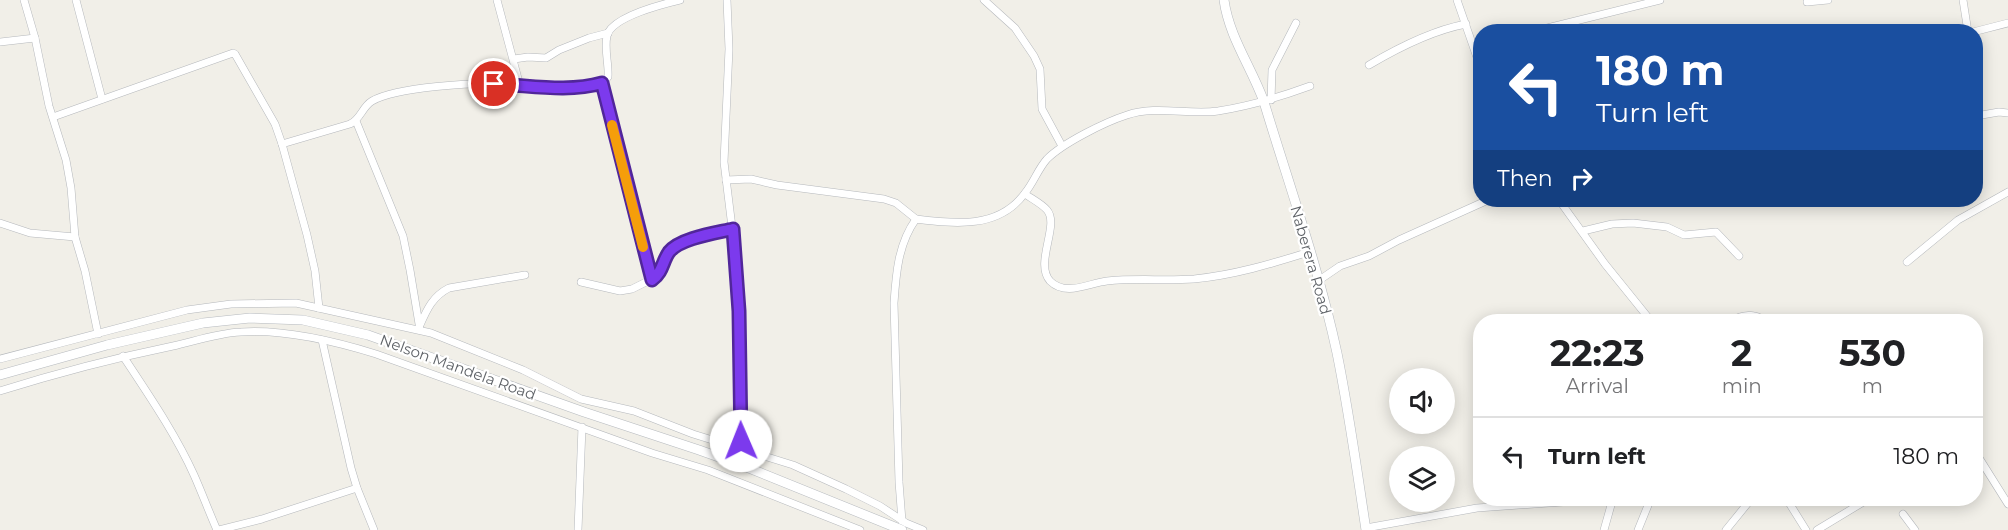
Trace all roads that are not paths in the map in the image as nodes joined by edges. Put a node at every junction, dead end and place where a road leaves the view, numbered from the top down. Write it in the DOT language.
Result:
graph roads {
  1 [pos="24,0"];
  2 [pos="76,0"];
  3 [pos="497,0"];
  4 [pos="680,0"];
  5 [pos="727,0"];
  6 [pos="984,0"];
  7 [pos="1224,0"];
  8 [pos="1457,0"];
  9 [pos="1660,0"];
  10 [pos="1828,0"];
  11 [pos="1963,0"];
  12 [pos="1807,2"];
  13 [pos="2008,23"];
  14 [pos="1296,24"];
  15 [pos="1466,24"];
  16 [pos="1563,24"];
  17 [pos="1967,24"];
  18 [pos="1983,29"];
  19 [pos="608,33"];
  20 [pos="1473,37"];
  21 [pos="35,38"];
  22 [pos="0,42"];
  23 [pos="514,59"];
  24 [pos="1369,65"];
  25 [pos="602,83"];
  26 [pos="520,86"];
  27 [pos="1310,86"];
  28 [pos="102,99"];
  29 [pos="1268,101"];
  30 [pos="2008,113"];
  31 [pos="1983,115"];
  32 [pos="52,117"];
  33 [pos="356,121"];
  34 [pos="282,144"];
  35 [pos="1062,146"];
  36 [pos="726,180"];
  37 [pos="2008,192"];
  38 [pos="1025,194"];
  39 [pos="1983,206"];
  40 [pos="1473,207"];
  41 [pos="1564,207"];
  42 [pos="1981,207"];
  43 [pos="916,219"];
  44 [pos="0,223"];
  45 [pos="733,229"];
  46 [pos="1583,231"];
  47 [pos="75,237"];
  48 [pos="1309,252"];
  49 [pos="1739,256"];
  50 [pos="1907,262"];
  51 [pos="525,275"];
  52 [pos="652,280"];
  53 [pos="1318,281"];
  54 [pos="581,282"];
  55 [pos="320,308"];
  56 [pos="1645,314"];
  57 [pos="420,327"];
  58 [pos="98,334"];
  59 [pos="322,340"];
  60 [pos="123,356"];
  61 [pos="0,359"];
  62 [pos="0,375"];
  63 [pos="0,391"];
  64 [pos="582,427"];
  65 [pos="741,448"];
  66 [pos="1983,464"];
  67 [pos="744,466"];
  68 [pos="357,488"];
  69 [pos="2008,504"];
  70 [pos="1504,506"];
  71 [pos="1611,506"];
  72 [pos="1647,506"];
  73 [pos="1746,506"];
  74 [pos="1791,506"];
  75 [pos="1857,506"];
  76 [pos="1903,514"];
  77 [pos="902,525"];
  78 [pos="1366,529"];
  79 [pos="218,530"];
  80 [pos="374,530"];
  81 [pos="578,530"];
  82 [pos="860,530"];
  83 [pos="923,530"];
  84 [pos="1604,530"];
  85 [pos="1638,530"];
  86 [pos="1726,530"];
  87 [pos="1806,530"];
  88 [pos="1817,530"];
  89 [pos="1915,530"];
  1 -- 21 [label="street"];
  2 -- 28 [label="street"];
  3 -- 23 [label="street"];
  4 -- 19 [label="street"];
  5 -- 36 [label="street"];
  6 -- 35 [label="street"];
  7 -- 29 [label="main road, Naberera Road"];
  8 -- 15 [label="street"];
  9 -- 16 [label="street"];
  10 -- 12 [label="street"];
  11 -- 17 [label="street"];
  13 -- 18 [label="street"];
  14 -- 29 [label="street"];
  15 -- 20 [label="street"];
  15 -- 24 [label="street"];
  19 -- 23 [label="street"];
  19 -- 25 [label="street"];
  21 -- 22 [label="street"];
  21 -- 32 [label="street"];
  23 -- 26 [label="street"];
  25 -- 26 [label="street"];
  25 -- 52 [label="street"];
  26 -- 33 [label="street"];
  27 -- 29 [label="street"];
  28 -- 32 [label="street"];
  28 -- 34 [label="street"];
  29 -- 35 [label="street"];
  29 -- 48 [label="main road, Naberera Road"];
  30 -- 31 [label="street"];
  32 -- 47 [label="street"];
  33 -- 34 [label="street"];
  33 -- 57 [label="street"];
  34 -- 55 [label="street"];
  35 -- 38 [label="street"];
  36 -- 43 [label="street"];
  36 -- 45 [label="street"];
  37 -- 39 [label="street"];
  38 -- 43 [label="street"];
  38 -- 48 [label="street"];
  40 -- 53 [label="street"];
  41 -- 46 [label="street"];
  42 -- 50 [label="street"];
  43 -- 77 [label="street"];
  44 -- 47 [label="street"];
  45 -- 52 [label="street"];
  45 -- 65 [label="street"];
  46 -- 49 [label="street"];
  46 -- 56 [label="street"];
  47 -- 58 [label="street"];
  48 -- 53 [label="main road, Naberera Road"];
  51 -- 57 [label="street"];
  52 -- 54 [label="street"];
  53 -- 78 [label="main road, Naberera Road"];
  55 -- 57 [label="street"];
  55 -- 58 [label="street"];
  57 -- 65 [label="street"];
  58 -- 61 [label="street"];
  59 -- 60 [label="street"];
  59 -- 64 [label="street"];
  59 -- 68 [label="street"];
  60 -- 63 [label="street"];
  60 -- 79 [label="street"];
  62 -- 67 [label="main road, Nelson Mandela Road"];
  64 -- 81 [label="street"];
  64 -- 82 [label="street"];
  65 -- 67 [label="street"];
  65 -- 77 [label="street"];
  66 -- 69 [label="street"];
  67 -- 77 [label="main road, Nelson Mandela Road"];
  68 -- 79 [label="street"];
  68 -- 80 [label="street"];
  70 -- 78 [label="street"];
  71 -- 84 [label="street"];
  72 -- 85 [label="street"];
  73 -- 86 [label="street"];
  74 -- 87 [label="street"];
  75 -- 88 [label="street"];
  76 -- 89 [label="street"];
  77 -- 83 [label="street"];
}
